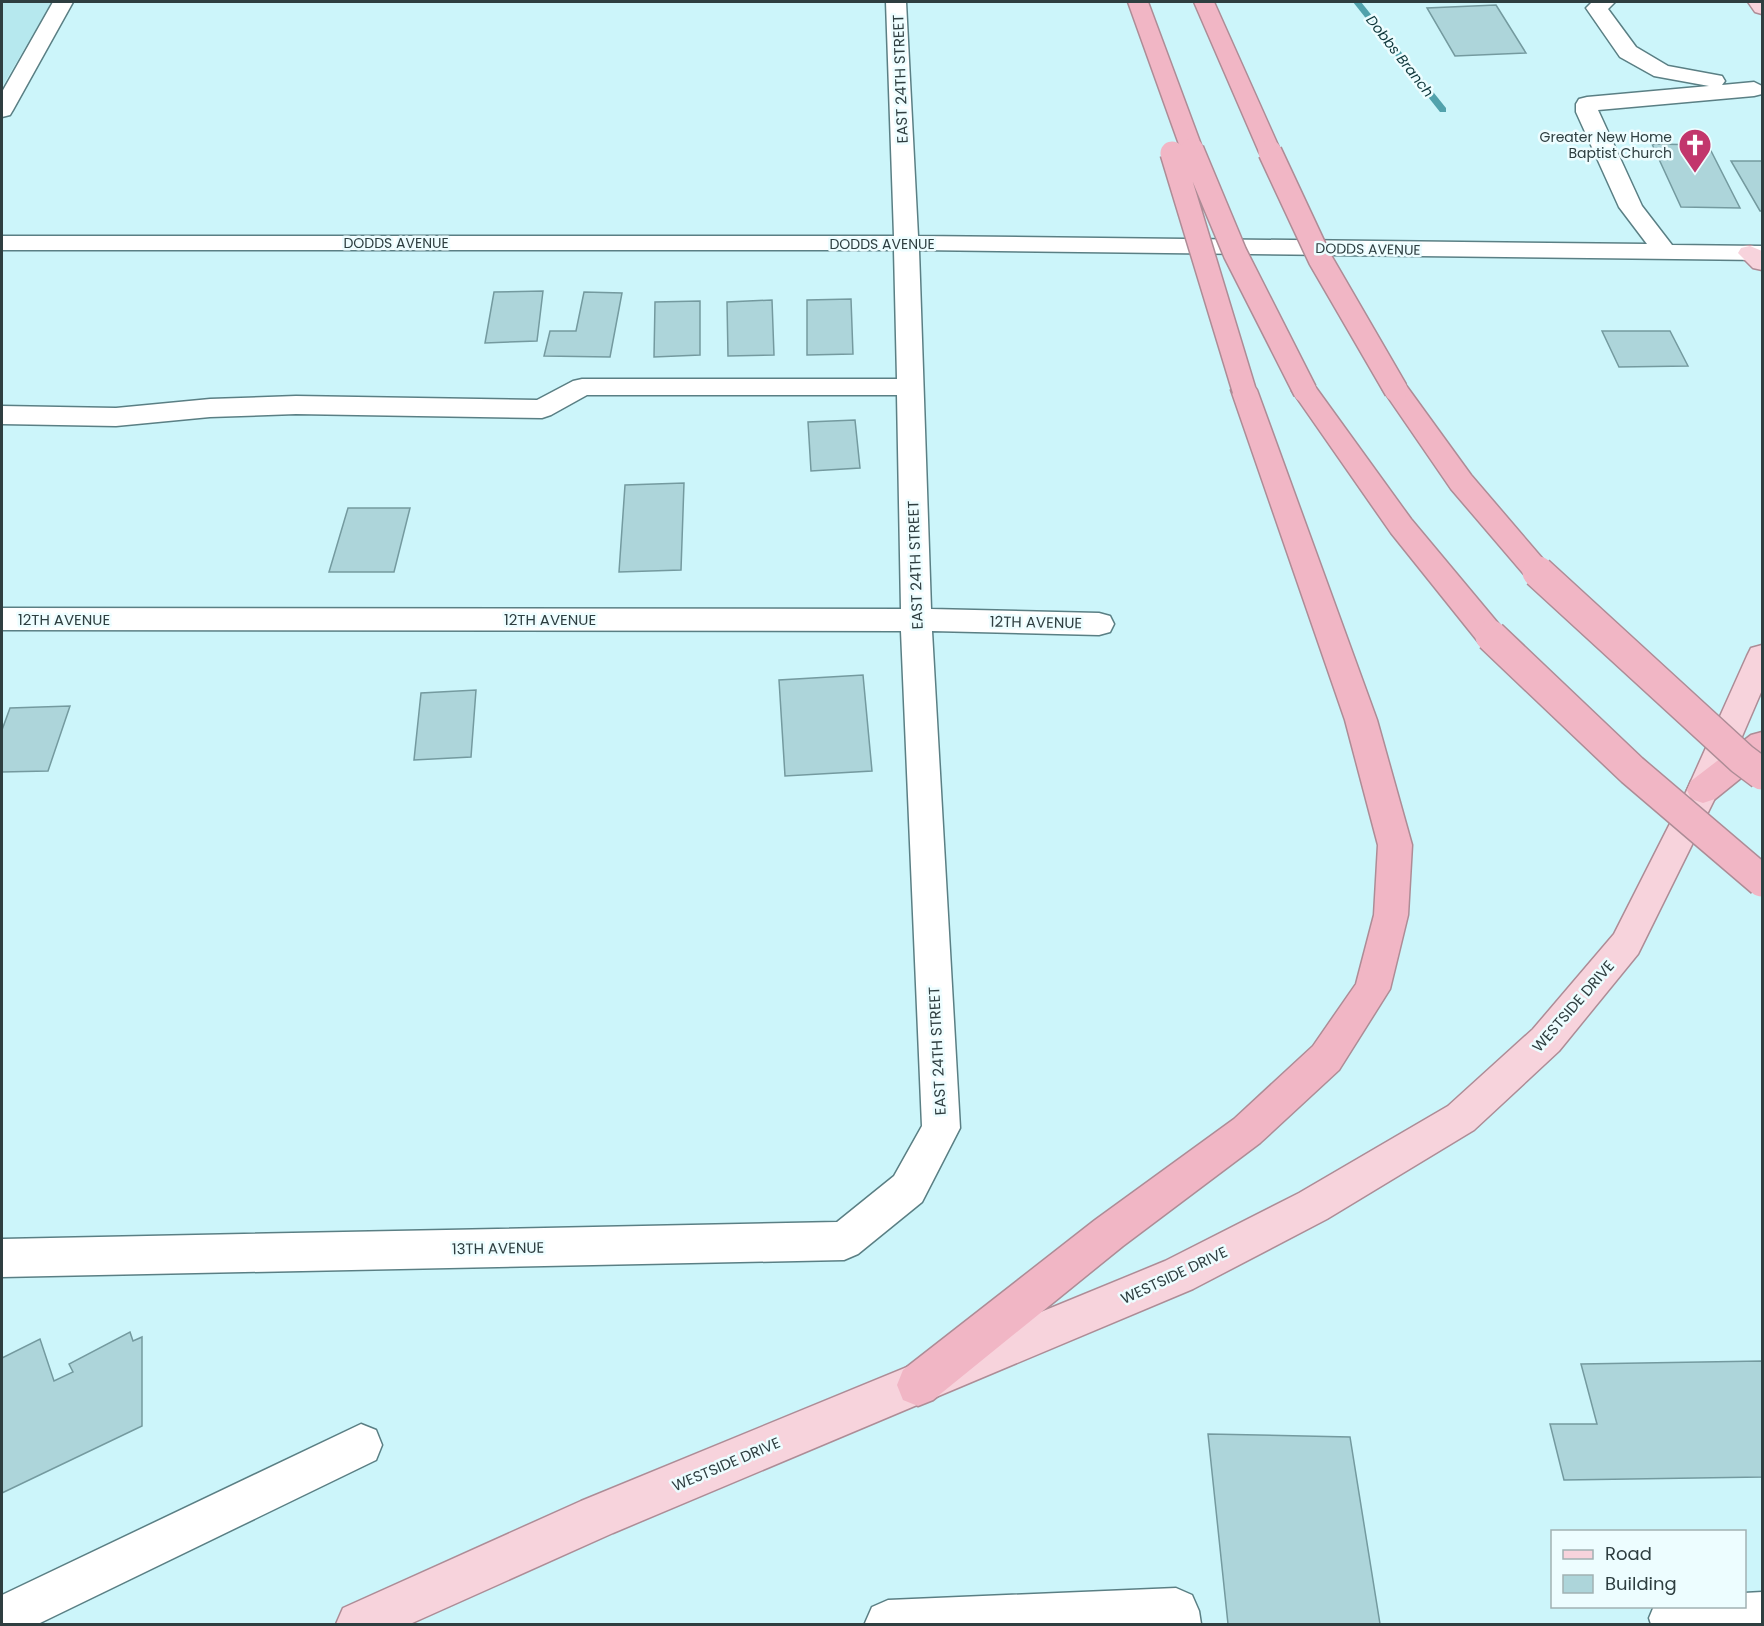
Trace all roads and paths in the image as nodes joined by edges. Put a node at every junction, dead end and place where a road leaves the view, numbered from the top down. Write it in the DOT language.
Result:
graph roads {
  1 [pos="63,2"];
  2 [pos="896,2"];
  3 [pos="1605,2"];
  4 [pos="1758,2"];
  5 [pos="1207,7"];
  6 [pos="1140,8"];
  7 [pos="1762,8"];
  8 [pos="1758,90"];
  9 [pos="2,110"];
  10 [pos="1182,152"];
  11 [pos="2,243"];
  12 [pos="906,243"];
  13 [pos="1665,252"];
  14 [pos="1758,256"];
  15 [pos="910,387"];
  16 [pos="2,414"];
  17 [pos="2,619"];
  18 [pos="916,620"];
  19 [pos="1099,624"];
  20 [pos="1762,656"];
  21 [pos="1762,744"];
  22 [pos="1762,774"];
  23 [pos="1703,790"];
  24 [pos="1762,881"];
  25 [pos="941,1128"];
  26 [pos="2,1258"];
  27 [pos="918,1385"];
  28 [pos="360,1445"];
  29 [pos="1762,1615"];
  30 [pos="2,1617"];
  31 [pos="888,1623"];
  32 [pos="359,1624"];
  33 [pos="1178,1624"];
  34 [pos="1674,1624"];
  1 -- 9 [label="street"];
  2 -- 12 [label="street, EAST 24TH STREET"];
  3 -- 8 [label="street"];
  4 -- 7 [label="main road"];
  5 -- 22 [label="highway, bridge"];
  6 -- 10 [label="highway"];
  8 -- 13 [label="street"];
  10 -- 24 [label="highway, bridge"];
  10 -- 27 [label="highway, bridge"];
  11 -- 12 [label="street, DODDS AVENUE"];
  12 -- 13 [label="street, DODDS AVENUE"];
  12 -- 15 [label="street, EAST 24TH STREET"];
  13 -- 14 [label="street, DODDS AVENUE"];
  15 -- 16 [label="street"];
  15 -- 18 [label="street, EAST 24TH STREET"];
  17 -- 18 [label="street, 12TH AVENUE"];
  18 -- 19 [label="street, 12TH AVENUE"];
  18 -- 25 [label="street, EAST 24TH STREET"];
  20 -- 23 [label="main road, WESTSIDE DRIVE"];
  21 -- 23 [label="highway"];
  23 -- 27 [label="main road, WESTSIDE DRIVE"];
  25 -- 26 [label="street, 13TH AVENUE"];
  27 -- 32 [label="main road, WESTSIDE DRIVE"];
  28 -- 30 [label="street"];
  29 -- 34 [label="street"];
  31 -- 33 [label="street"];
}
